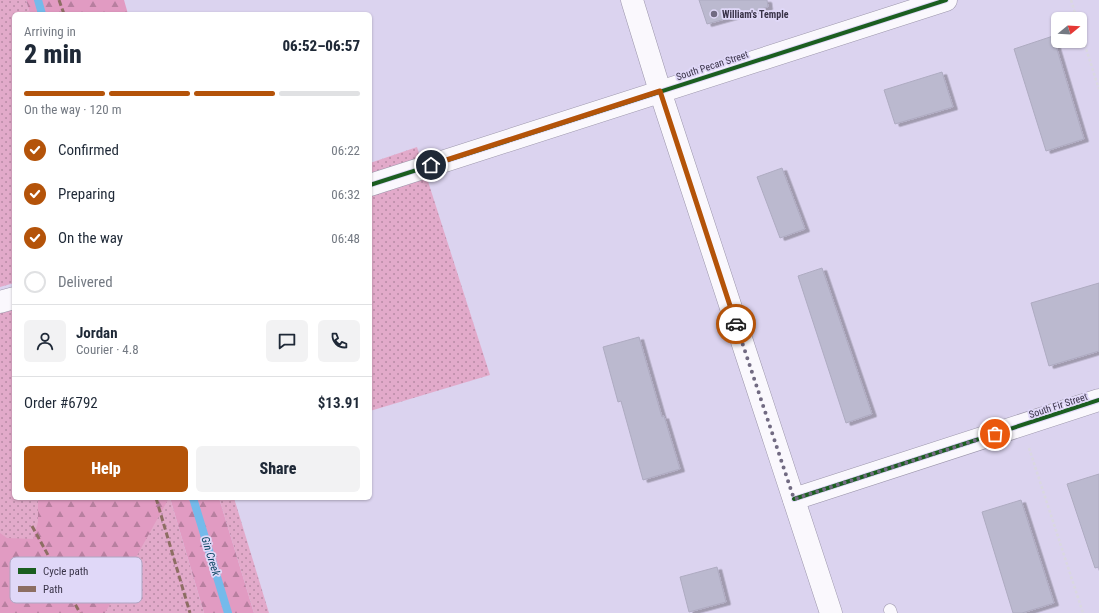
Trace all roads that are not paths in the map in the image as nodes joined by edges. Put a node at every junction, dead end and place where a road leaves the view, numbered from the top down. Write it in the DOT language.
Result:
graph roads {
  1 [pos="632,0"];
  2 [pos="946,0"];
  3 [pos="660,91"];
  4 [pos="372,184"];
  5 [pos="12,299"];
  6 [pos="0,302"];
  7 [pos="1099,400"];
  8 [pos="794,499"];
  9 [pos="831,613"];
  1 -- 3 [label="street"];
  2 -- 3 [label="street, South Pecan Street"];
  3 -- 4 [label="street, South Pecan Street"];
  3 -- 8 [label="street"];
  5 -- 6 [label="street"];
  7 -- 8 [label="street, South Fir Street"];
  8 -- 9 [label="street"];
}
